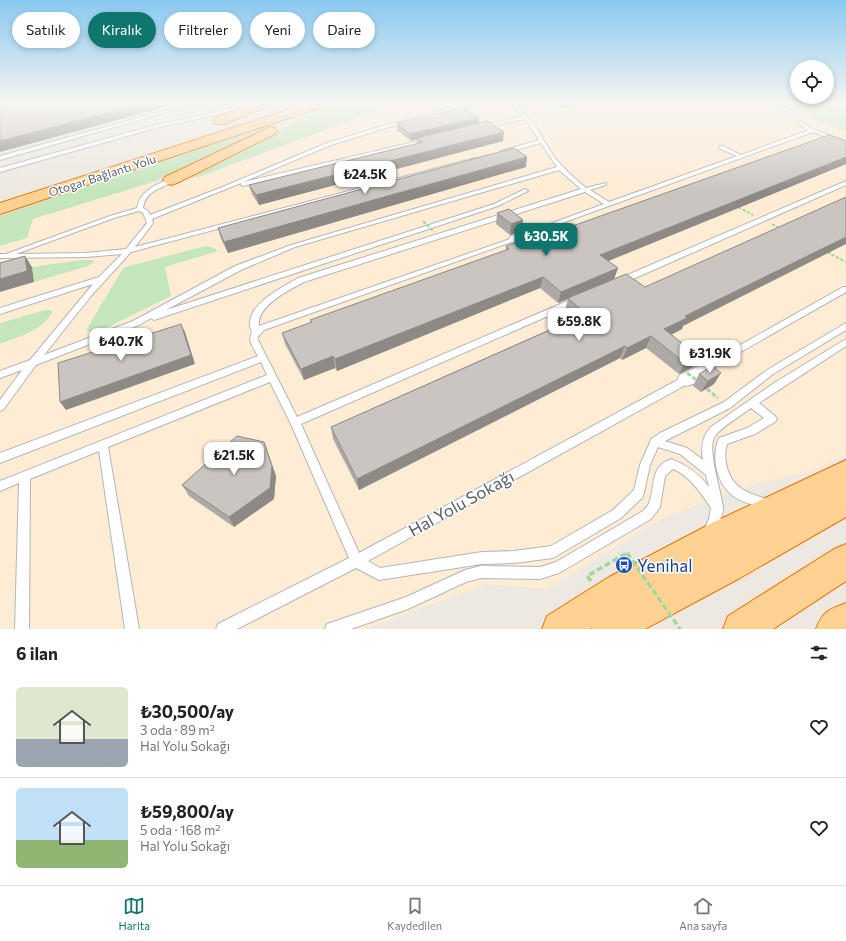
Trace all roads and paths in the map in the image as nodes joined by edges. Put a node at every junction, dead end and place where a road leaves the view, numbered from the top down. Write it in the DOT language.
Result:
graph roads {
  1 [pos="88,133"];
  2 [pos="132,133"];
  3 [pos="183,133"];
  4 [pos="199,133"];
  5 [pos="209,133"];
  6 [pos="236,133"];
  7 [pos="264,133"];
  8 [pos="363,133"];
  9 [pos="537,133"];
  10 [pos="805,133"];
  11 [pos="819,133"];
  12 [pos="169,138"];
  13 [pos="435,139"];
  14 [pos="542,142"];
  15 [pos="846,143"];
  16 [pos="721,148"];
  17 [pos="496,154"];
  18 [pos="740,156"];
  19 [pos="0,158"];
  20 [pos="480,158"];
  21 [pos="114,163"];
  22 [pos="560,168"];
  23 [pos="0,170"];
  24 [pos="49,178"];
  25 [pos="171,180"];
  26 [pos="846,183"];
  27 [pos="604,184"];
  28 [pos="222,189"];
  29 [pos="586,190"];
  30 [pos="525,191"];
  31 [pos="0,199"];
  32 [pos="609,205"];
  33 [pos="0,209"];
  34 [pos="140,209"];
  35 [pos="148,218"];
  36 [pos="423,221"];
  37 [pos="434,232"];
  38 [pos="128,251"];
  39 [pos="1,257"];
  40 [pos="103,278"];
  41 [pos="615,284"];
  42 [pos="846,289"];
  43 [pos="583,298"];
  44 [pos="0,311"];
  45 [pos="136,323"];
  46 [pos="846,326"];
  47 [pos="256,333"];
  48 [pos="846,342"];
  49 [pos="263,358"];
  50 [pos="677,364"];
  51 [pos="30,365"];
  52 [pos="0,375"];
  53 [pos="272,377"];
  54 [pos="707,389"];
  55 [pos="752,403"];
  56 [pos="0,407"];
  57 [pos="295,422"];
  58 [pos="655,442"];
  59 [pos="103,445"];
  60 [pos="0,458"];
  61 [pos="709,472"];
  62 [pos="846,473"];
  63 [pos="25,476"];
  64 [pos="0,486"];
  65 [pos="846,500"];
  66 [pos="775,507"];
  67 [pos="718,508"];
  68 [pos="694,549"];
  69 [pos="356,561"];
  70 [pos="846,561"];
  71 [pos="591,581"];
  72 [pos="846,621"];
  73 [pos="22,629"];
  74 [pos="132,629"];
  75 [pos="223,629"];
  76 [pos="332,629"];
  77 [pos="560,629"];
  78 [pos="610,629"];
  79 [pos="680,629"];
  80 [pos="741,629"];
  81 [pos="834,629"];
  1 -- 19 [label="lane"];
  2 -- 23 [label="lane"];
  3 -- 12 [label="highway"];
  4 -- 21 [label="highway"];
  5 -- 21 [label="highway, Otogar Bağlantı Yolu"];
  6 -- 33 [label="highway, Otogar Bağlantı Yolu"];
  7 -- 25 [label="highway"];
  8 -- 28 [label="lane"];
  9 -- 14 [label="lane"];
  10 -- 18 [label="lane"];
  11 -- 15 [label="lane"];
  13 -- 28 [label="lane"];
  14 -- 17 [label="lane"];
  14 -- 22 [label="lane"];
  16 -- 18 [label="lane"];
  18 -- 32 [label="lane"];
  20 -- 38 [label="lane"];
  21 -- 31 [label="highway, Otogar Bağlantı Yolu"];
  22 -- 29 [label="lane"];
  22 -- 45 [label="lane"];
  24 -- 31 [label="highway"];
  25 -- 34 [label="lane"];
  26 -- 41 [label="lane"];
  27 -- 29 [label="lane"];
  28 -- 35 [label="lane"];
  29 -- 32 [label="lane"];
  29 -- 47 [label="lane"];
  30 -- 45 [label="lane"];
  32 -- 47 [label="lane"];
  34 -- 35 [label="lane"];
  34 -- 39 [label="lane"];
  35 -- 38 [label="lane"];
  36 -- 37 [label="path, bridge"];
  38 -- 39 [label="lane"];
  38 -- 40 [label="lane"];
  40 -- 44 [label="lane"];
  40 -- 51 [label="lane"];
  42 -- 69 [label="lane, Hal Yolu Sokağı"];
  43 -- 57 [label="lane"];
  45 -- 51 [label="lane"];
  46 -- 58 [label="lane"];
  47 -- 49 [label="lane"];
  48 -- 55 [label="lane"];
  49 -- 53 [label="lane"];
  49 -- 60 [label="lane"];
  50 -- 54 [label="path, bridge"];
  51 -- 52 [label="lane"];
  51 -- 56 [label="lane"];
  53 -- 57 [label="lane"];
  53 -- 59 [label="lane"];
  55 -- 61 [label="lane"];
  55 -- 66 [label="lane"];
  57 -- 69 [label="lane"];
  58 -- 61 [label="lane"];
  58 -- 69 [label="lane"];
  59 -- 63 [label="lane"];
  59 -- 74 [label="lane"];
  61 -- 67 [label="lane"];
  62 -- 66 [label="highway"];
  63 -- 64 [label="lane"];
  63 -- 73 [label="lane"];
  65 -- 78 [label="highway"];
  66 -- 68 [label="highway"];
  67 -- 68 [label="lane"];
  67 -- 76 [label="lane"];
  68 -- 77 [label="highway"];
  69 -- 75 [label="lane, Hal Yolu Sokağı"];
  70 -- 80 [label="highway"];
  71 -- 79 [label="path, bridge"];
  72 -- 81 [label="highway"];
}
